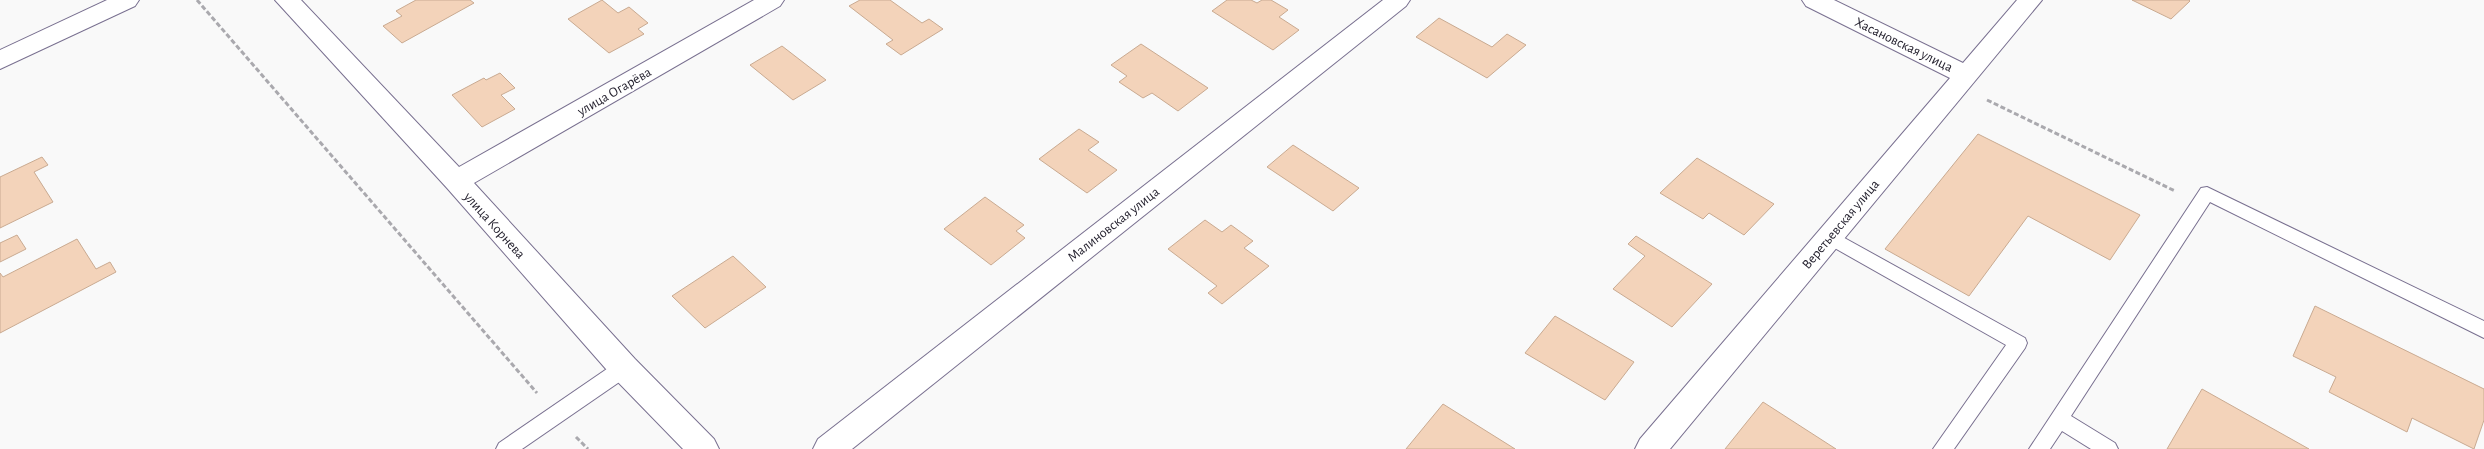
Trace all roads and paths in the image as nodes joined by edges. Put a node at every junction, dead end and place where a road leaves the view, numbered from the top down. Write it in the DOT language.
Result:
graph roads {
  1 [pos="127,0"];
  2 [pos="197,0"];
  3 [pos="287,0"];
  4 [pos="772,0"];
  5 [pos="1398,0"];
  6 [pos="1814,0"];
  7 [pos="2030,0"];
  8 [pos="0,60"];
  9 [pos="1962,80"];
  10 [pos="456,182"];
  11 [pos="2200,204"];
  12 [pos="1830,237"];
  13 [pos="2484,330"];
  14 [pos="624,368"];
  15 [pos="556,415"];
  16 [pos="2058,420"];
  17 [pos="506,449"];
  18 [pos="703,449"];
  19 [pos="829,449"];
  20 [pos="1651,449"];
  21 [pos="1943,449"];
  22 [pos="2039,449"];
  23 [pos="2108,449"];
  1 -- 8 [label="street"];
  2 -- 15 [label="path"];
  3 -- 10 [label="street, улица Корнева"];
  4 -- 10 [label="street, улица Огарёва"];
  5 -- 19 [label="street, Малиновская улица"];
  6 -- 9 [label="street, Хасановская улица"];
  7 -- 9 [label="street, Веретьевская улица"];
  9 -- 11 [label="path"];
  9 -- 12 [label="street, Веретьевская улица"];
  10 -- 14 [label="street, улица Корнева"];
  11 -- 13 [label="lane"];
  11 -- 16 [label="lane"];
  12 -- 20 [label="street, Веретьевская улица"];
  12 -- 21 [label="lane"];
  14 -- 15 [label="lane"];
  14 -- 18 [label="street, улица Корнева"];
  15 -- 17 [label="lane"];
  16 -- 22 [label="lane"];
  16 -- 23 [label="lane"];
}
